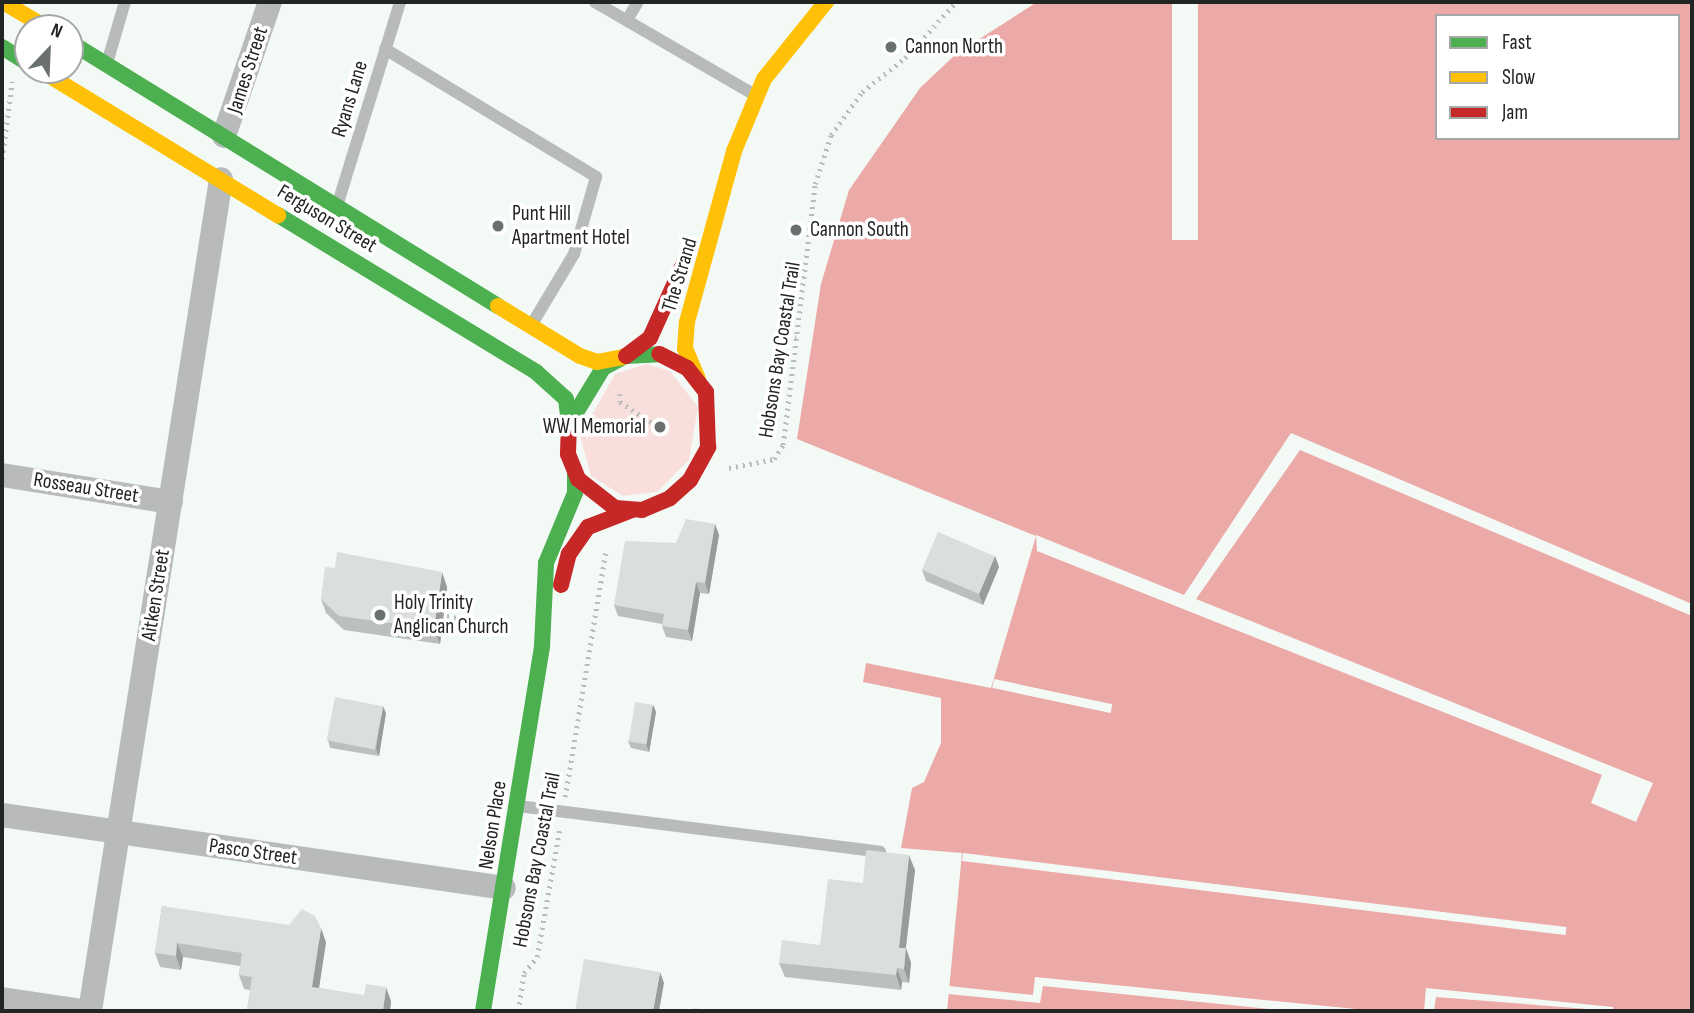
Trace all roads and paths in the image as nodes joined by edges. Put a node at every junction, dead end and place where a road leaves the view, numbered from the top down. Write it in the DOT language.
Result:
graph roads {
  1 [pos="4,2"];
  2 [pos="125,2"];
  3 [pos="270,2"];
  4 [pos="400,2"];
  5 [pos="595,2"];
  6 [pos="638,2"];
  7 [pos="826,2"];
  8 [pos="957,2"];
  9 [pos="24,14"];
  10 [pos="627,20"];
  11 [pos="385,49"];
  12 [pos="84,51"];
  13 [pos="106,64"];
  14 [pos="19,84"];
  15 [pos="63,84"];
  16 [pos="756,96"];
  17 [pos="224,136"];
  18 [pos="2,159"];
  19 [pos="221,179"];
  20 [pos="725,180"];
  21 [pos="337,207"];
  22 [pos="530,326"];
  23 [pos="796,337"];
  24 [pos="775,343"];
  25 [pos="625,356"];
  26 [pos="698,379"];
  27 [pos="620,389"];
  28 [pos="569,422"];
  29 [pos="654,424"];
  30 [pos="722,473"];
  31 [pos="575,474"];
  32 [pos="2,475"];
  33 [pos="171,502"];
  34 [pos="632,510"];
  35 [pos="610,540"];
  36 [pos="447,616"];
  37 [pos="473,621"];
  38 [pos="485,622"];
  39 [pos="501,625"];
  40 [pos="542,646"];
  41 [pos="517,806"];
  42 [pos="562,813"];
  43 [pos="2,815"];
  44 [pos="118,832"];
  45 [pos="880,852"];
  46 [pos="503,888"];
  47 [pos="2,999"];
  48 [pos="81,1011"];
  49 [pos="90,1011"];
  50 [pos="482,1011"];
  51 [pos="518,1011"];
  1 -- 9 [label="street"];
  2 -- 13 [label="lane"];
  3 -- 17 [label="street, James Street"];
  4 -- 11 [label="lane, Ryans Lane"];
  5 -- 10 [label="lane"];
  6 -- 10 [label="lane"];
  7 -- 16 [label="street, The Strand"];
  8 -- 23 [label="path, Hobsons Bay Coastal Trail"];
  10 -- 16 [label="lane"];
  11 -- 21 [label="lane, Ryans Lane"];
  11 -- 22 [label="lane"];
  12 -- 13 [label="street, Ferguson Street"];
  13 -- 17 [label="street, Ferguson Street"];
  14 -- 18 [label="path"];
  15 -- 19 [label="street, Ferguson Street"];
  16 -- 20 [label="street, The Strand"];
  17 -- 21 [label="street, Ferguson Street"];
  19 -- 28 [label="street, Ferguson Street"];
  19 -- 33 [label="street, Aitken Street"];
  20 -- 25 [label="street, The Strand"];
  20 -- 26 [label="street, The Strand"];
  21 -- 22 [label="street, Ferguson Street"];
  22 -- 25 [label="street, Ferguson Street"];
  23 -- 24 [label="path"];
  23 -- 30 [label="path, Hobsons Bay Coastal Trail"];
  25 -- 26 [label="street"];
  25 -- 28 [label="street"];
  26 -- 34 [label="street"];
  27 -- 29 [label="path"];
  28 -- 31 [label="street"];
  31 -- 34 [label="street"];
  31 -- 40 [label="street, Nelson Place"];
  32 -- 33 [label="street, Rosseau Street"];
  33 -- 44 [label="street, Aitken Street"];
  34 -- 40 [label="street, Nelson Place"];
  35 -- 42 [label="path, Hobsons Bay Coastal Trail"];
  36 -- 37 [label="path"];
  38 -- 39 [label="path"];
  40 -- 41 [label="street, Nelson Place"];
  41 -- 42 [label="lane"];
  41 -- 46 [label="street, Nelson Place"];
  42 -- 45 [label="lane"];
  42 -- 51 [label="path, Hobsons Bay Coastal Trail"];
  43 -- 44 [label="street, Pasco Street"];
  44 -- 46 [label="street, Pasco Street"];
  44 -- 49 [label="street, Aitken Street"];
  46 -- 50 [label="street, Nelson Place"];
  47 -- 48 [label="street"];
}
